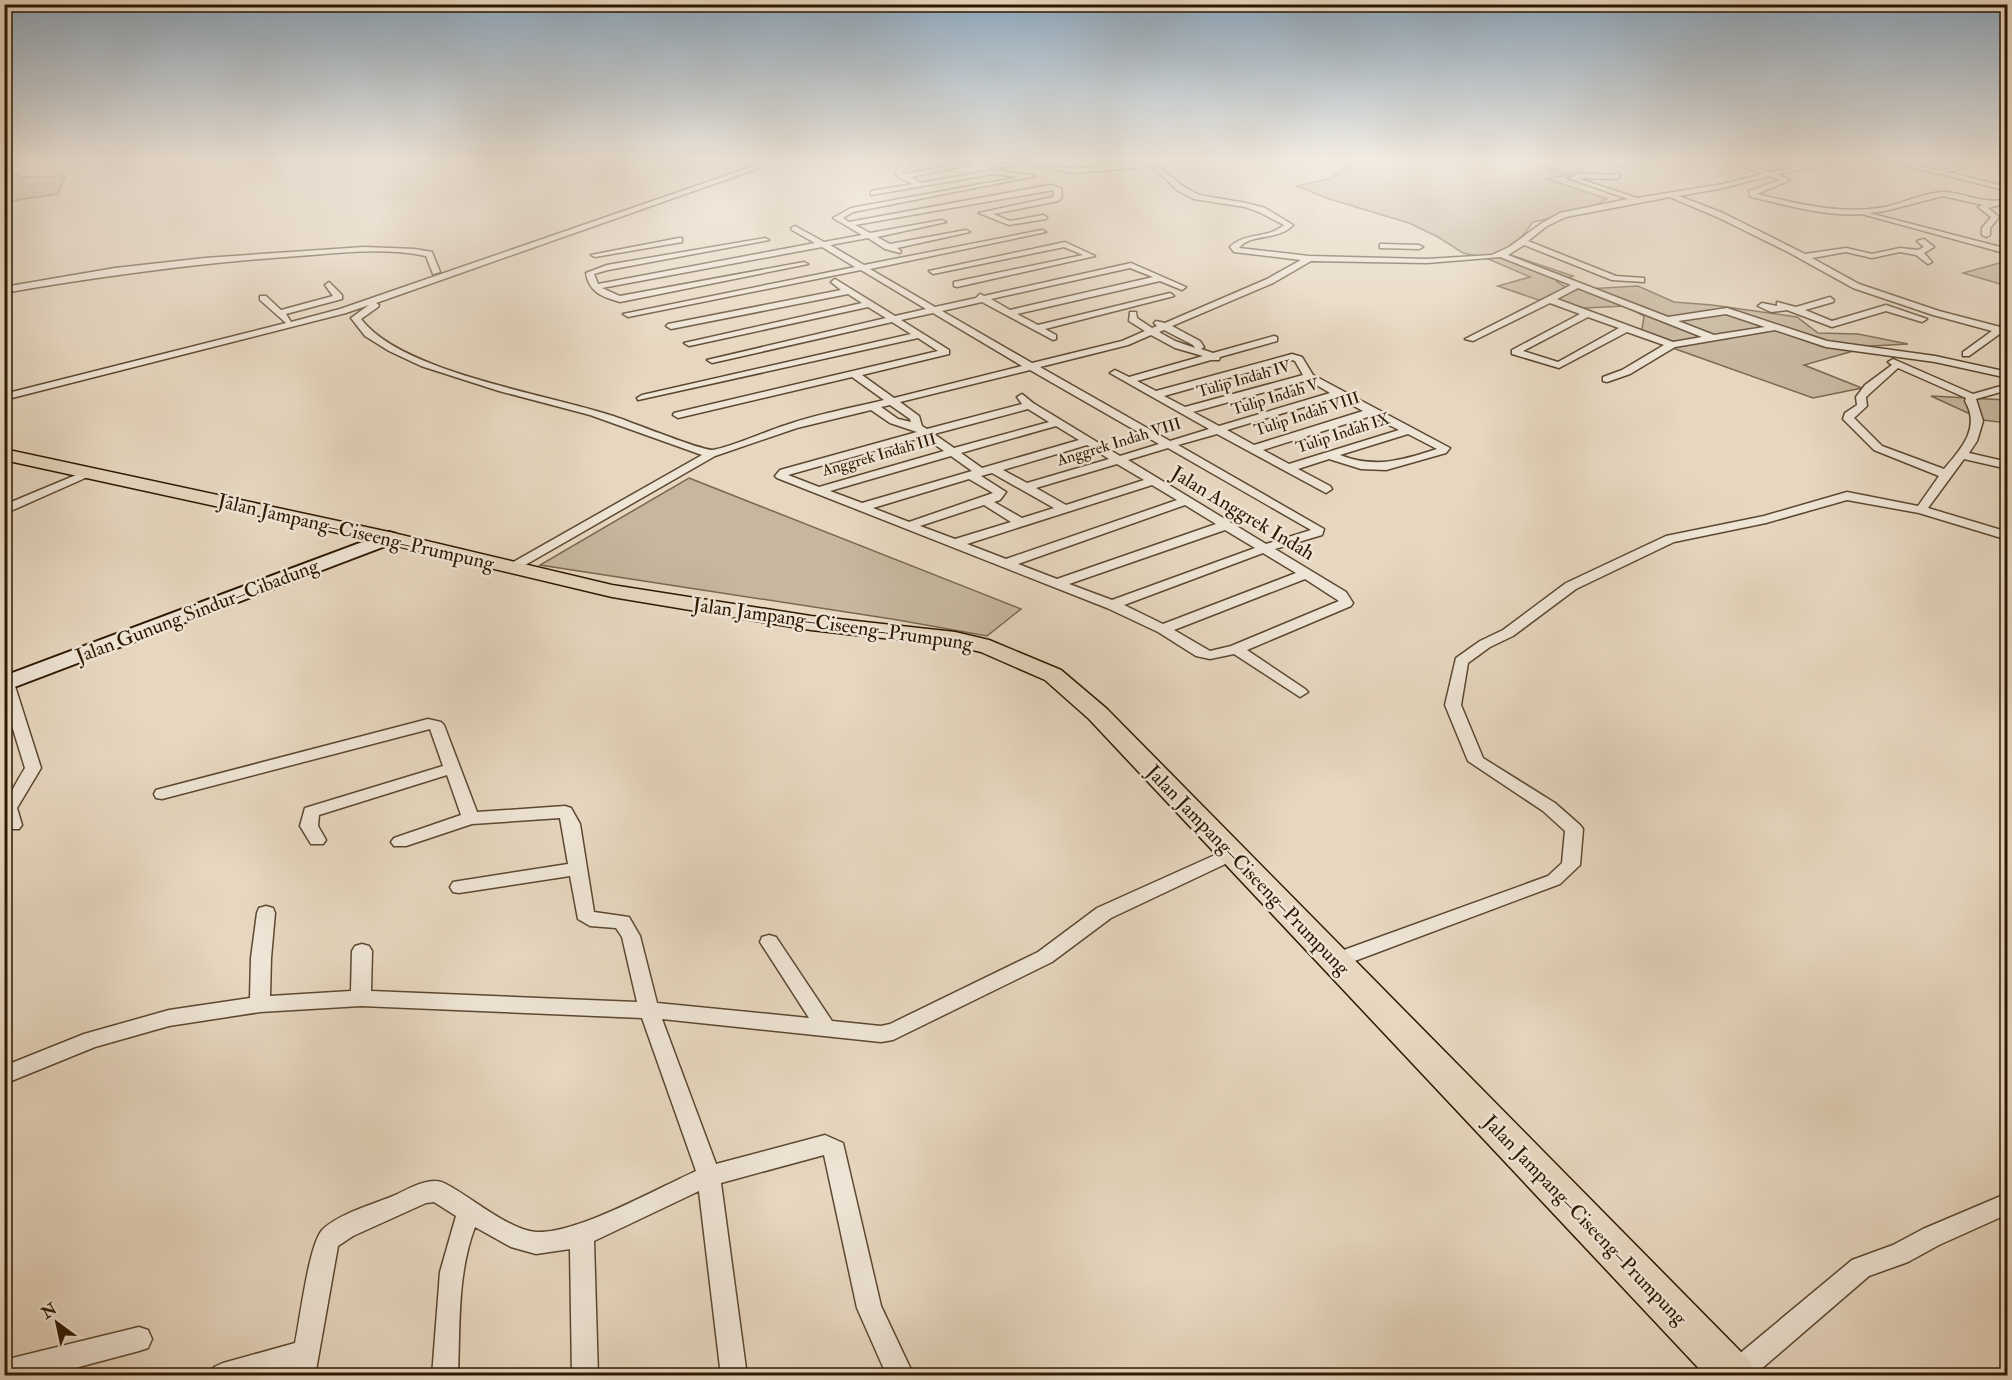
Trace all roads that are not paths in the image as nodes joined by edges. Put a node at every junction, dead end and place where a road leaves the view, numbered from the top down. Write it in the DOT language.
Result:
graph roads {
  1 [pos="572,225"];
  2 [pos="590,225"];
  3 [pos="851,225"];
  4 [pos="924,225"];
  5 [pos="950,225"];
  6 [pos="1289,225"];
  7 [pos="1543,225"];
  8 [pos="1741,225"];
  9 [pos="1909,225"];
  10 [pos="1988,225"];
  11 [pos="795,228"];
  12 [pos="754,232"];
  13 [pos="966,232"];
  14 [pos="1042,232"];
  15 [pos="1986,235"];
  16 [pos="868,236"];
  17 [pos="679,240"];
  18 [pos="765,240"];
  19 [pos="1921,241"];
  20 [pos="1522,242"];
  21 [pos="988,243"];
  22 [pos="657,244"];
  23 [pos="823,244"];
  24 [pos="888,247"];
  25 [pos="1419,247"];
  26 [pos="785,251"];
  27 [pos="897,251"];
  28 [pos="2007,252"];
  29 [pos="1919,253"];
  30 [pos="486,255"];
  31 [pos="596,255"];
  32 [pos="1011,255"];
  33 [pos="673,256"];
  34 [pos="1497,256"];
  35 [pos="499,257"];
  36 [pos="1804,257"];
  37 [pos="1309,258"];
  38 [pos="1403,260"];
  39 [pos="1928,262"];
  40 [pos="1037,267"];
  41 [pos="862,268"];
  42 [pos="689,269"];
  43 [pos="436,272"];
  44 [pos="1080,276"];
  45 [pos="1161,278"];
  46 [pos="1064,280"];
  47 [pos="1641,280"];
  48 [pos="706,282"];
  49 [pos="835,282"];
  50 [pos="957,284"];
  51 [pos="1047,284"];
  52 [pos="329,285"];
  53 [pos="595,287"];
  54 [pos="1182,287"];
  55 [pos="1575,287"];
  56 [pos="4,290"];
  57 [pos="1109,290"];
  58 [pos="848,291"];
  59 [pos="1092,294"];
  60 [pos="388,295"];
  61 [pos="724,295"];
  62 [pos="1170,296"];
  63 [pos="263,298"];
  64 [pos="1075,298"];
  65 [pos="983,299"];
  66 [pos="1551,300"];
  67 [pos="1830,300"];
  68 [pos="870,304"];
  69 [pos="1762,306"];
  70 [pos="1788,307"];
  71 [pos="1120,308"];
  72 [pos="934,310"];
  73 [pos="1009,313"];
  74 [pos="628,314"];
  75 [pos="1133,314"];
  76 [pos="1586,314"];
  77 [pos="1936,314"];
  78 [pos="285,318"];
  79 [pos="894,319"];
  80 [pos="1667,320"];
  81 [pos="671,326"];
  82 [pos="1165,327"];
  83 [pos="1777,327"];
  84 [pos="1038,328"];
  85 [pos="1625,329"];
  86 [pos="2003,331"];
  87 [pos="1153,332"];
  88 [pos="920,335"];
  89 [pos="1053,337"];
  90 [pos="1713,338"];
  91 [pos="1274,339"];
  92 [pos="1470,339"];
  93 [pos="689,343"];
  94 [pos="1672,345"];
  95 [pos="1200,350"];
  96 [pos="1966,354"];
  97 [pos="1213,357"];
  98 [pos="712,360"];
  99 [pos="1030,366"];
  100 [pos="1243,371"];
  101 [pos="853,373"];
  102 [pos="1115,374"];
  103 [pos="2007,375"];
  104 [pos="1309,376"];
  105 [pos="1607,379"];
  106 [pos="1128,380"];
  107 [pos="50,381"];
  108 [pos="2007,387"];
  109 [pos="4,389"];
  110 [pos="1340,393"];
  111 [pos="1154,395"];
  112 [pos="4,397"];
  113 [pos="1972,397"];
  114 [pos="642,398"];
  115 [pos="892,402"];
  116 [pos="873,406"];
  117 [pos="1184,411"];
  118 [pos="1372,412"];
  119 [pos="678,415"];
  120 [pos="1059,422"];
  121 [pos="1219,429"];
  122 [pos="921,430"];
  123 [pos="1409,430"];
  124 [pos="1089,441"];
  125 [pos="1168,445"];
  126 [pos="1252,449"];
  127 [pos="949,452"];
  128 [pos="4,454"];
  129 [pos="1329,455"];
  130 [pos="1963,455"];
  131 [pos="706,456"];
  132 [pos="1119,461"];
  133 [pos="2007,466"];
  134 [pos="1288,468"];
  135 [pos="993,469"];
  136 [pos="87,473"];
  137 [pos="975,473"];
  138 [pos="1945,474"];
  139 [pos="1152,481"];
  140 [pos="1028,487"];
  141 [pos="1326,489"];
  142 [pos="817,490"];
  143 [pos="985,501"];
  144 [pos="1186,501"];
  145 [pos="859,508"];
  146 [pos="1063,508"];
  147 [pos="4,510"];
  148 [pos="1921,510"];
  149 [pos="1021,523"];
  150 [pos="1226,525"];
  151 [pos="908,526"];
  152 [pos="2007,536"];
  153 [pos="389,538"];
  154 [pos="954,544"];
  155 [pos="1263,549"];
  156 [pos="1004,564"];
  157 [pos="513,568"];
  158 [pos="1305,574"];
  159 [pos="1055,584"];
  160 [pos="1112,605"];
  161 [pos="1163,629"];
  162 [pos="1236,649"];
  163 [pos="6,683"];
  164 [pos="1300,692"];
  165 [pos="453,768"];
  166 [pos="162,794"];
  167 [pos="471,818"];
  168 [pos="13,825"];
  169 [pos="317,840"];
  170 [pos="400,842"];
  171 [pos="1232,854"];
  172 [pos="578,869"];
  173 [pos="459,887"];
  174 [pos="266,914"];
  175 [pos="769,942"];
  176 [pos="362,951"];
  177 [pos="1337,960"];
  178 [pos="361,998"];
  179 [pos="260,1004"];
  180 [pos="649,1010"];
  181 [pos="826,1028"];
  182 [pos="4,1075"];
  183 [pos="709,1176"];
  184 [pos="2005,1208"];
  185 [pos="469,1212"];
  186 [pos="582,1235"];
  187 [pos="139,1339"];
  188 [pos="303,1364"];
  189 [pos="4,1373"];
  190 [pos="1734,1375"];
  191 [pos="224,1376"];
  192 [pos="445,1376"];
  193 [pos="585,1376"];
  194 [pos="734,1376"];
  195 [pos="901,1376"];
  1 -- 30 [label="street"];
  2 -- 35 [label="street"];
  3 -- 16 [label="street"];
  4 -- 16 [label="street"];
  5 -- 13 [label="street"];
  6 -- 37 [label="street"];
  7 -- 20 [label="street"];
  8 -- 36 [label="street"];
  9 -- 28 [label="street"];
  10 -- 15 [label="street"];
  11 -- 23 [label="street"];
  12 -- 18 [label="street"];
  13 -- 21 [label="street"];
  13 -- 24 [label="street"];
  14 -- 21 [label="street"];
  16 -- 23 [label="street"];
  16 -- 24 [label="street"];
  17 -- 22 [label="street"];
  18 -- 26 [label="street"];
  18 -- 33 [label="street"];
  19 -- 29 [label="street"];
  20 -- 34 [label="street"];
  20 -- 47 [label="street"];
  21 -- 41 [label="street"];
  22 -- 31 [label="street"];
  22 -- 33 [label="street"];
  23 -- 26 [label="street"];
  23 -- 41 [label="street"];
  24 -- 27 [label="street"];
  25 -- 38 [label="street"];
  26 -- 42 [label="street"];
  26 -- 48 [label="street"];
  29 -- 36 [label="street"];
  29 -- 39 [label="street"];
  30 -- 35 [label="street"];
  30 -- 43 [label="street"];
  32 -- 40 [label="street"];
  32 -- 40 [label="street"];
  32 -- 50 [label="street"];
  33 -- 53 [label="street"];
  34 -- 38 [label="street"];
  34 -- 55 [label="street"];
  35 -- 60 [label="street"];
  36 -- 77 [label="street"];
  37 -- 38 [label="street"];
  37 -- 82 [label="street"];
  40 -- 46 [label="street"];
  40 -- 50 [label="street"];
  41 -- 61 [label="street"];
  41 -- 72 [label="street"];
  42 -- 48 [label="street"];
  42 -- 53 [label="street"];
  43 -- 56 [label="street"];
  43 -- 78 [label="street"];
  44 -- 45 [label="street"];
  44 -- 46 [label="street"];
  44 -- 57 [label="street"];
  45 -- 54 [label="street"];
  45 -- 57 [label="street"];
  46 -- 51 [label="street"];
  48 -- 53 [label="street"];
  48 -- 61 [label="street"];
  49 -- 58 [label="street"];
  50 -- 65 [label="street"];
  51 -- 64 [label="street"];
  51 -- 65 [label="street"];
  52 -- 78 [label="street"];
  55 -- 66 [label="street"];
  55 -- 80 [label="street"];
  57 -- 59 [label="street"];
  58 -- 68 [label="street"];
  58 -- 81 [label="street"];
  59 -- 64 [label="street"];
  59 -- 71 [label="street"];
  60 -- 78 [label="street"];
  60 -- 131 [label="street"];
  61 -- 74 [label="street"];
  62 -- 71 [label="street"];
  63 -- 78 [label="street"];
  64 -- 73 [label="street"];
  65 -- 72 [label="street"];
  65 -- 73 [label="street"];
  66 -- 76 [label="street"];
  66 -- 92 [label="street"];
  67 -- 70 [label="street"];
  68 -- 79 [label="street"];
  68 -- 93 [label="street"];
  69 -- 70 [label="street"];
  70 -- 77 [label="street"];
  71 -- 75 [label="street"];
  71 -- 84 [label="street"];
  72 -- 79 [label="street"];
  72 -- 99 [label="street"];
  73 -- 84 [label="street"];
  75 -- 82 [label="street"];
  75 -- 87 [label="street"];
  76 -- 85 [label="street"];
  76 -- 85 [label="street"];
  77 -- 86 [label="street"];
  78 -- 107 [label="street"];
  79 -- 88 [label="street"];
  79 -- 98 [label="street"];
  80 -- 83 [label="street"];
  80 -- 90 [label="street"];
  82 -- 87 [label="street"];
  82 -- 95 [label="street"];
  83 -- 90 [label="street"];
  83 -- 103 [label="street"];
  84 -- 89 [label="street"];
  85 -- 94 [label="street"];
  86 -- 96 [label="street"];
  87 -- 95 [label="street"];
  87 -- 99 [label="street"];
  88 -- 101 [label="street"];
  88 -- 114 [label="street"];
  90 -- 94 [label="street"];
  91 -- 97 [label="street"];
  94 -- 105 [label="street"];
  95 -- 97 [label="street"];
  97 -- 100 [label="street"];
  97 -- 106 [label="street"];
  99 -- 115 [label="street"];
  99 -- 125 [label="street"];
  100 -- 104 [label="street, Tulip Indah VIII"];
  100 -- 111 [label="street"];
  101 -- 115 [label="street"];
  101 -- 119 [label="street"];
  102 -- 106 [label="street"];
  104 -- 110 [label="street, Tulip Indah VIII"];
  104 -- 117 [label="street, Tulip Indah IV"];
  106 -- 111 [label="street"];
  107 -- 109 [label="street"];
  107 -- 112 [label="street"];
  108 -- 113 [label="street"];
  110 -- 118 [label="street, Tulip Indah VIII"];
  110 -- 121 [label="street, Tulip Indah V"];
  111 -- 117 [label="street"];
  113 -- 130 [label="street"];
  113 -- 138 [label="street"];
  115 -- 116 [label="street"];
  115 -- 122 [label="street"];
  116 -- 122 [label="street"];
  116 -- 131 [label="street"];
  117 -- 121 [label="street"];
  118 -- 123 [label="street"];
  118 -- 126 [label="street, Tulip Indah VIII"];
  120 -- 122 [label="street, Jalan Anggrek Indah"];
  120 -- 124 [label="street, Jalan Anggrek Indah"];
  120 -- 127 [label="street, Anggrek Indah III"];
  121 -- 125 [label="street, Anggrek Indah VIII"];
  121 -- 126 [label="street"];
  122 -- 127 [label="street"];
  122 -- 142 [label="street"];
  123 -- 129 [label="street, Tulip Indah IX"];
  123 -- 129 [label="street"];
  124 -- 132 [label="street, Jalan Anggrek Indah"];
  124 -- 135 [label="street"];
  125 -- 132 [label="street, Anggrek Indah VIII"];
  125 -- 155 [label="street"];
  126 -- 134 [label="street"];
  127 -- 137 [label="street"];
  127 -- 142 [label="street, Anggrek Indah III"];
  128 -- 136 [label="main road, Jalan Jampang–Ciseeng–Prumpung"];
  129 -- 134 [label="street, Tulip Indah IX"];
  130 -- 133 [label="street"];
  130 -- 138 [label="street"];
  131 -- 157 [label="street"];
  132 -- 139 [label="street, Jalan Anggrek Indah"];
  132 -- 140 [label="street, Anggrek Indah VIII"];
  134 -- 141 [label="street"];
  135 -- 137 [label="street"];
  135 -- 140 [label="street"];
  136 -- 147 [label="street"];
  136 -- 153 [label="main road, Jalan Jampang–Ciseeng–Prumpung"];
  137 -- 143 [label="street"];
  137 -- 145 [label="street"];
  138 -- 148 [label="street"];
  139 -- 144 [label="street, Jalan Anggrek Indah"];
  139 -- 146 [label="street"];
  140 -- 146 [label="street"];
  142 -- 145 [label="street"];
  143 -- 149 [label="street"];
  143 -- 151 [label="street"];
  144 -- 150 [label="street, Jalan Anggrek Indah"];
  144 -- 156 [label="street"];
  145 -- 151 [label="street"];
  146 -- 149 [label="street"];
  148 -- 152 [label="street"];
  148 -- 177 [label="street"];
  149 -- 154 [label="street"];
  150 -- 155 [label="street, Jalan Anggrek Indah"];
  150 -- 159 [label="street"];
  151 -- 154 [label="street"];
  153 -- 157 [label="main road, Jalan Jampang–Ciseeng–Prumpung"];
  153 -- 163 [label="street, Jalan Gunung Sindur–Cibadung"];
  154 -- 156 [label="street"];
  155 -- 158 [label="street, Jalan Anggrek Indah"];
  155 -- 160 [label="street"];
  156 -- 159 [label="street"];
  157 -- 171 [label="main road, Jalan Jampang–Ciseeng–Prumpung"];
  158 -- 161 [label="street"];
  158 -- 162 [label="street, Jalan Anggrek Indah"];
  159 -- 160 [label="street"];
  160 -- 161 [label="street"];
  161 -- 162 [label="street"];
  162 -- 164 [label="street"];
  163 -- 168 [label="street"];
  165 -- 166 [label="street"];
  165 -- 167 [label="street"];
  165 -- 169 [label="street"];
  167 -- 170 [label="street"];
  167 -- 172 [label="street"];
  171 -- 177 [label="main road, Jalan Jampang–Ciseeng–Prumpung"];
  171 -- 181 [label="street"];
  172 -- 173 [label="street"];
  172 -- 180 [label="street"];
  174 -- 179 [label="street"];
  175 -- 181 [label="street"];
  176 -- 178 [label="street"];
  177 -- 190 [label="main road, Jalan Jampang–Ciseeng–Prumpung"];
  178 -- 179 [label="street"];
  178 -- 180 [label="street"];
  179 -- 182 [label="street"];
  180 -- 181 [label="street"];
  180 -- 183 [label="street"];
  183 -- 186 [label="street"];
  183 -- 194 [label="street"];
  183 -- 195 [label="street"];
  184 -- 190 [label="street"];
  185 -- 186 [label="street"];
  185 -- 188 [label="street"];
  185 -- 192 [label="street"];
  186 -- 193 [label="street"];
  187 -- 189 [label="street"];
  188 -- 191 [label="street"];
}
